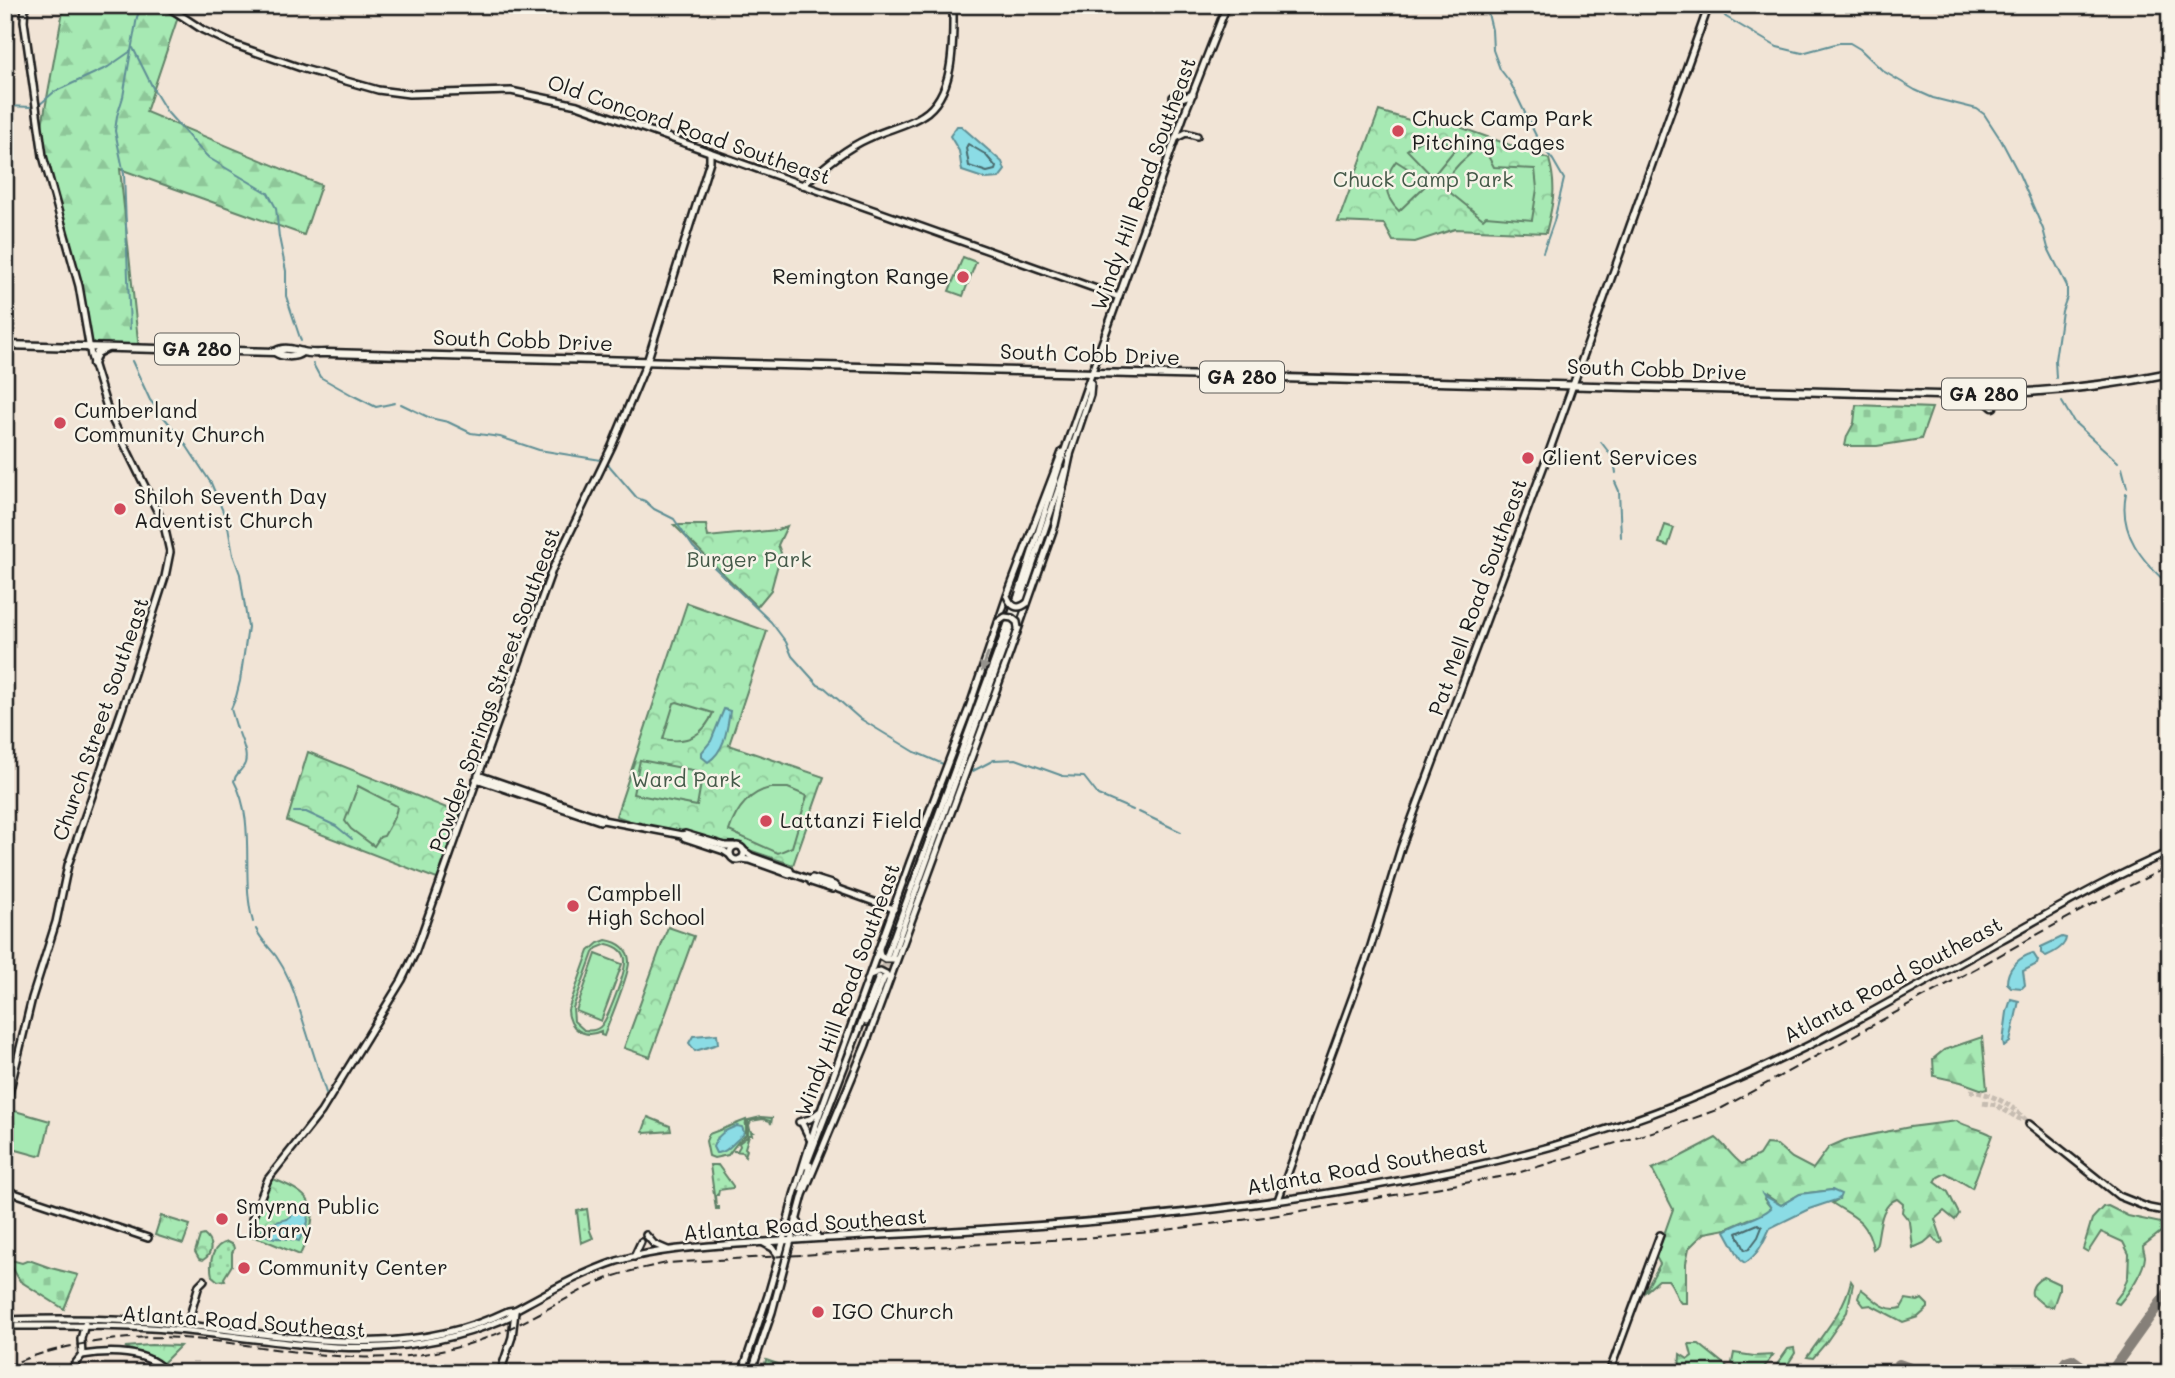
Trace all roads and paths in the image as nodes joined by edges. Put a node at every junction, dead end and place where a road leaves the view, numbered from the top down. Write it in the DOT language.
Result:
graph roads {
  1 [pos="25,5"];
  2 [pos="165,5"];
  3 [pos="953,5"];
  4 [pos="1227,5"];
  5 [pos="1709,5"];
  6 [pos="1193,94"];
  7 [pos="1173,97"];
  8 [pos="1197,136"];
  9 [pos="1176,138"];
  10 [pos="710,152"];
  11 [pos="803,184"];
  12 [pos="1119,297"];
  13 [pos="5,345"];
  14 [pos="89,346"];
  15 [pos="110,347"];
  16 [pos="647,362"];
  17 [pos="93,364"];
  18 [pos="1092,373"];
  19 [pos="2170,373"];
  20 [pos="1572,385"];
  21 [pos="1970,395"];
  22 [pos="1993,407"];
  23 [pos="1069,439"];
  24 [pos="1070,456"];
  25 [pos="1007,596"];
  26 [pos="1027,603"];
  27 [pos="998,622"];
  28 [pos="1018,628"];
  29 [pos="477,777"];
  30 [pos="682,835"];
  31 [pos="734,846"];
  32 [pos="743,850"];
  33 [pos="2170,852"];
  34 [pos="730,855"];
  35 [pos="740,859"];
  36 [pos="791,873"];
  37 [pos="894,909"];
  38 [pos="879,950"];
  39 [pos="892,956"];
  40 [pos="870,975"];
  41 [pos="884,979"];
  42 [pos="5,1110"];
  43 [pos="821,1110"];
  44 [pos="2029,1124"];
  45 [pos="810,1141"];
  46 [pos="5,1191"];
  47 [pos="1278,1200"];
  48 [pos="2170,1212"];
  49 [pos="252,1219"];
  50 [pos="796,1219"];
  51 [pos="646,1235"];
  52 [pos="1660,1235"];
  53 [pos="820,1237"];
  54 [pos="148,1238"];
  55 [pos="787,1240"];
  56 [pos="641,1242"];
  57 [pos="762,1242"];
  58 [pos="668,1250"];
  59 [pos="779,1256"];
  60 [pos="634,1257"];
  61 [pos="204,1280"];
  62 [pos="515,1310"];
  63 [pos="5,1320"];
  64 [pos="502,1320"];
  65 [pos="85,1324"];
  66 [pos="187,1325"];
  67 [pos="514,1325"];
  68 [pos="5,1326"];
  69 [pos="65,1326"];
  70 [pos="81,1339"];
  71 [pos="82,1355"];
  72 [pos="68,1373"];
  73 [pos="166,1373"];
  74 [pos="500,1373"];
  75 [pos="742,1373"];
  76 [pos="751,1373"];
  77 [pos="1609,1373"];
  1 -- 14 [label="street, Church Street Southeast"];
  2 -- 10 [label="street, Old Concord Road Southeast"];
  3 -- 11 [label="street"];
  4 -- 6 [label="street, Windy Hill Road Southeast"];
  5 -- 20 [label="street, Pat Mell Road Southeast"];
  6 -- 7 [label="street"];
  6 -- 9 [label="street, Windy Hill Road Southeast"];
  8 -- 9 [label="street"];
  9 -- 12 [label="street, Windy Hill Road Southeast"];
  10 -- 11 [label="street, Old Concord Road Southeast"];
  10 -- 16 [label="street, Powder Springs Street Southeast"];
  11 -- 12 [label="street, Old Concord Road Southeast"];
  12 -- 18 [label="street, Windy Hill Road Southeast"];
  13 -- 14 [label="main road, South Cobb Drive / GA 280"];
  14 -- 15 [label="main road, South Cobb Drive / GA 280"];
  14 -- 17 [label="street, Church Street Southeast"];
  15 -- 16 [label="main road, South Cobb Drive / GA 280"];
  15 -- 17 [label="main road"];
  16 -- 18 [label="main road, South Cobb Drive / GA 280"];
  16 -- 29 [label="street, Powder Springs Street Southeast"];
  17 -- 42 [label="street, Church Street Southeast"];
  18 -- 20 [label="main road, South Cobb Drive / GA 280"];
  18 -- 23 [label="street, Windy Hill Road Southeast"];
  18 -- 24 [label="street, Windy Hill Road Southeast"];
  19 -- 21 [label="main road, South Cobb Drive / GA 280"];
  20 -- 21 [label="main road, South Cobb Drive / GA 280"];
  20 -- 47 [label="street, Pat Mell Road Southeast"];
  21 -- 22 [label="main road"];
  23 -- 25 [label="street, Windy Hill Road Southeast"];
  23 -- 39 [label="street, Windy Hill Road Southeast"];
  24 -- 26 [label="street, Windy Hill Road Southeast"];
  24 -- 39 [label="street, Windy Hill Road Southeast"];
  25 -- 26 [label="street, bridge"];
  25 -- 27 [label="street, Windy Hill Road Southeast"];
  26 -- 28 [label="street, Windy Hill Road Southeast"];
  27 -- 28 [label="street, bridge"];
  27 -- 37 [label="street, Windy Hill Road Southeast, one-way"];
  28 -- 39 [label="street, Windy Hill Road Southeast"];
  29 -- 30 [label="street"];
  29 -- 49 [label="street, Powder Springs Street Southeast"];
  30 -- 31 [label="street"];
  30 -- 34 [label="street"];
  31 -- 32 [label="street"];
  31 -- 34 [label="street"];
  32 -- 35 [label="street"];
  32 -- 36 [label="street"];
  33 -- 47 [label="street, Atlanta Road Southeast"];
  34 -- 35 [label="street"];
  35 -- 36 [label="street"];
  36 -- 37 [label="street"];
  37 -- 38 [label="street, Windy Hill Road Southeast"];
  38 -- 39 [label="street"];
  38 -- 40 [label="street, Windy Hill Road Southeast"];
  39 -- 41 [label="street, Windy Hill Road Southeast"];
  40 -- 41 [label="street"];
  40 -- 43 [label="street, Windy Hill Road Southeast"];
  41 -- 50 [label="street, Windy Hill Road Southeast"];
  41 -- 55 [label="street, Windy Hill Road Southeast"];
  43 -- 45 [label="street, Windy Hill Road Southeast"];
  43 -- 45 [label="street"];
  44 -- 48 [label="street"];
  45 -- 55 [label="street, Windy Hill Road Southeast"];
  46 -- 54 [label="street"];
  47 -- 53 [label="street, Atlanta Road Southeast"];
  50 -- 53 [label="street"];
  50 -- 55 [label="street, Windy Hill Road Southeast"];
  51 -- 58 [label="street"];
  52 -- 77 [label="street"];
  53 -- 55 [label="street, Atlanta Road Southeast"];
  55 -- 57 [label="street, Atlanta Road Southeast"];
  55 -- 59 [label="street, Windy Hill Road Southeast"];
  55 -- 76 [label="street, Windy Hill Road Southeast"];
  56 -- 60 [label="street"];
  57 -- 58 [label="street, Atlanta Road Southeast"];
  57 -- 59 [label="street"];
  58 -- 60 [label="street, Atlanta Road Southeast"];
  59 -- 75 [label="street, Windy Hill Road Southeast"];
  60 -- 62 [label="street, Atlanta Road Southeast"];
  61 -- 66 [label="street"];
  62 -- 64 [label="street, Atlanta Road Southeast"];
  62 -- 66 [label="street, Atlanta Road Southeast"];
  62 -- 67 [label="street"];
  63 -- 65 [label="street, Atlanta Road Southeast"];
  64 -- 65 [label="street, Atlanta Road Southeast"];
  64 -- 67 [label="street"];
  65 -- 66 [label="street, Atlanta Road Southeast"];
  65 -- 69 [label="street, Atlanta Road Southeast"];
  65 -- 70 [label="street"];
  67 -- 74 [label="street"];
  68 -- 69 [label="street, Atlanta Road Southeast"];
  69 -- 70 [label="street"];
  70 -- 71 [label="street"];
  71 -- 72 [label="street"];
  71 -- 73 [label="street"];
}
